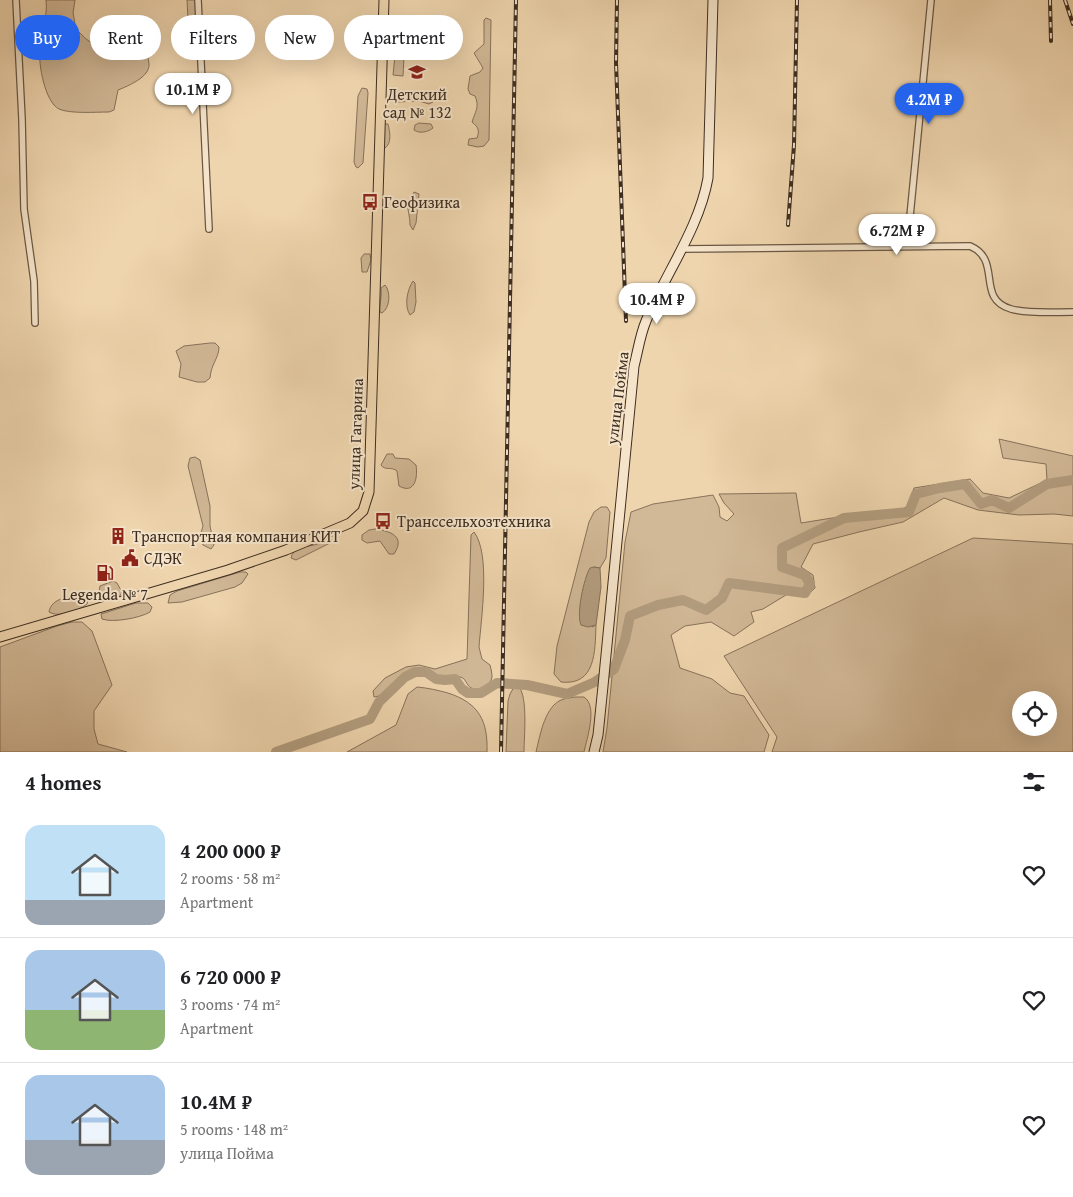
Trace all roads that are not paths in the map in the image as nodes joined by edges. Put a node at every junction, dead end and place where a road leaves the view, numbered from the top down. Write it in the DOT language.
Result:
graph roads {
  1 [pos="16,0"];
  2 [pos="198,0"];
  3 [pos="384,0"];
  4 [pos="713,0"];
  5 [pos="931,0"];
  6 [pos="209,229"];
  7 [pos="906,246"];
  8 [pos="682,248"];
  9 [pos="1073,312"];
  10 [pos="35,323"];
  11 [pos="0,637"];
  12 [pos="594,752"];
  1 -- 10 [label="street"];
  2 -- 6 [label="street"];
  3 -- 11 [label="main road, улица Гагарина"];
  4 -- 8 [label="main road, улица Пойма"];
  5 -- 7 [label="street"];
  7 -- 8 [label="street"];
  7 -- 9 [label="street"];
  8 -- 12 [label="main road, улица Пойма"];
}
